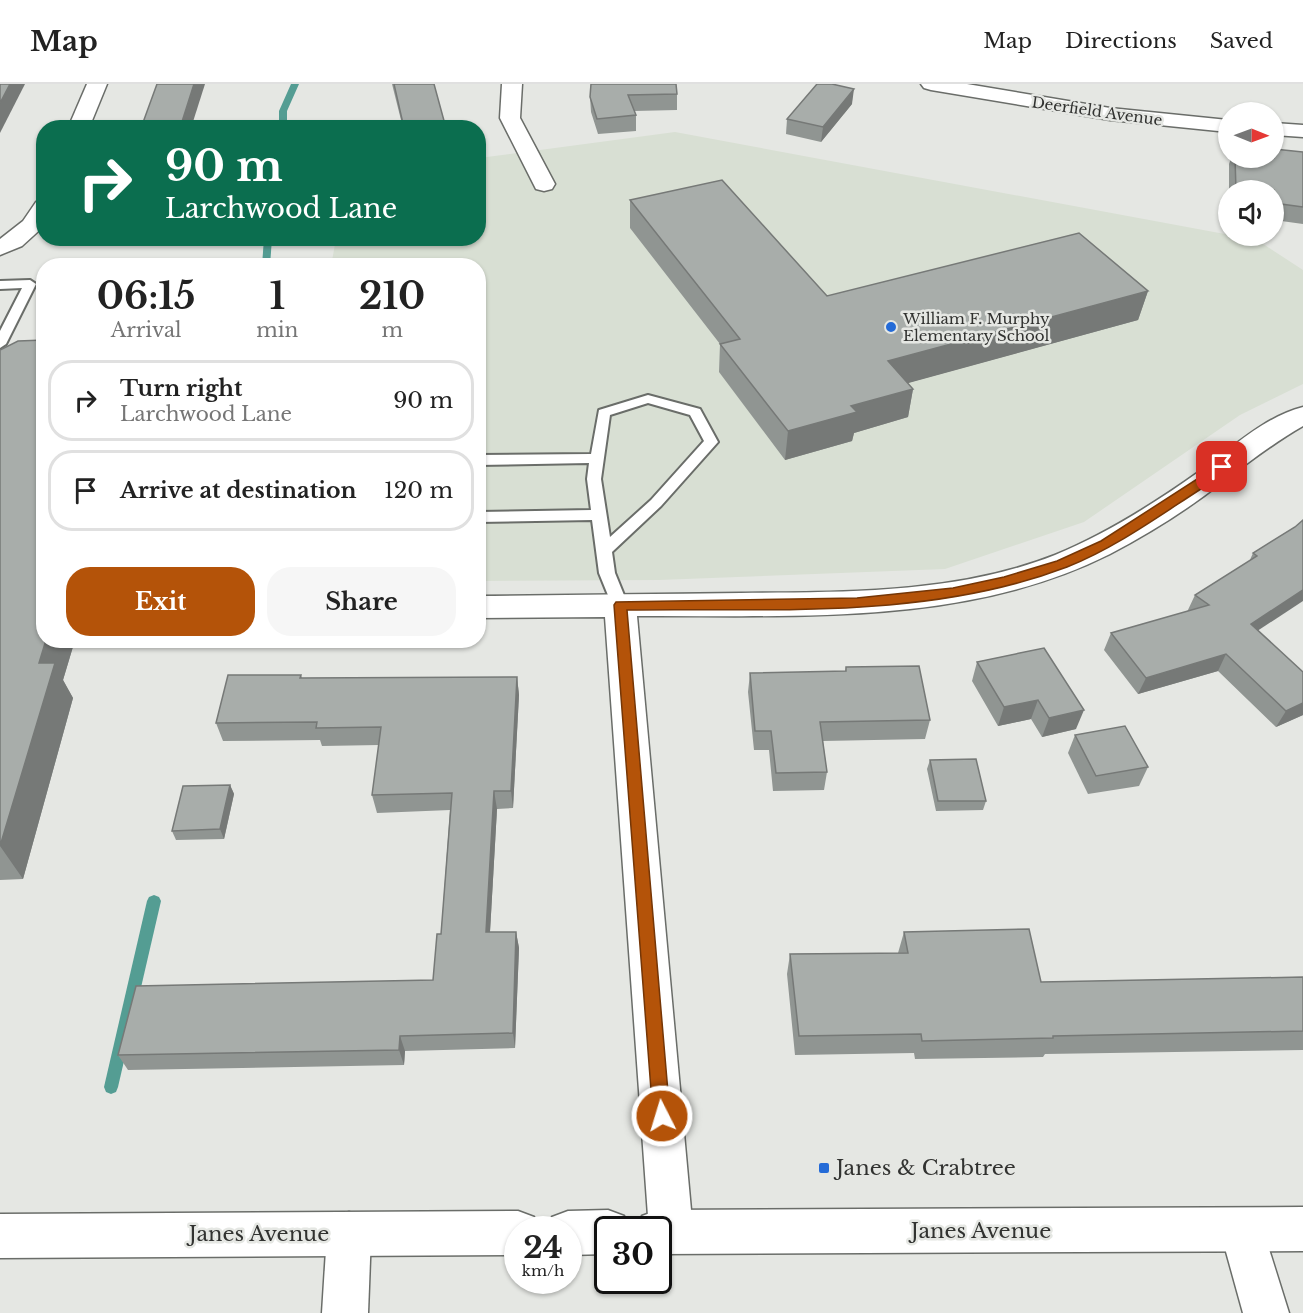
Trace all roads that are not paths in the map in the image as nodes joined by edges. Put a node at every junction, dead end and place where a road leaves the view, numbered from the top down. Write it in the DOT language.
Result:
graph roads {
  1 [pos="97,84"];
  2 [pos="512,84"];
  3 [pos="932,84"];
  4 [pos="81,120"];
  5 [pos="1218,125"];
  6 [pos="1284,130"];
  7 [pos="1303,131"];
  8 [pos="544,184"];
  9 [pos="36,220"];
  10 [pos="7,245"];
  11 [pos="0,285"];
  12 [pos="0,344"];
  13 [pos="1303,415"];
  14 [pos="597,458"];
  15 [pos="486,460"];
  16 [pos="600,515"];
  17 [pos="486,517"];
  18 [pos="604,551"];
  19 [pos="620,605"];
  20 [pos="486,607"];
  21 [pos="664,1216"];
  22 [pos="1303,1229"];
  23 [pos="1242,1230"];
  24 [pos="672,1232"];
  25 [pos="349,1233"];
  26 [pos="504,1233"];
  27 [pos="0,1236"];
  28 [pos="345,1313"];
  29 [pos="1266,1313"];
  1 -- 4 [label="street"];
  2 -- 8 [label="street"];
  3 -- 5 [label="street, Deerfield Avenue"];
  6 -- 7 [label="street"];
  9 -- 10 [label="street"];
  11 -- 12 [label="lane"];
  13 -- 19 [label="street"];
  14 -- 15 [label="lane"];
  14 -- 16 [label="lane"];
  14 -- 18 [label="lane"];
  16 -- 17 [label="lane"];
  16 -- 18 [label="lane"];
  18 -- 19 [label="lane"];
  19 -- 20 [label="street"];
  19 -- 21 [label="street"];
  22 -- 23 [label="street, Janes Avenue"];
  23 -- 24 [label="street, Janes Avenue"];
  23 -- 29 [label="street"];
  25 -- 26 [label="street, Janes Avenue"];
  25 -- 27 [label="street, Janes Avenue"];
  25 -- 28 [label="street"];
}
